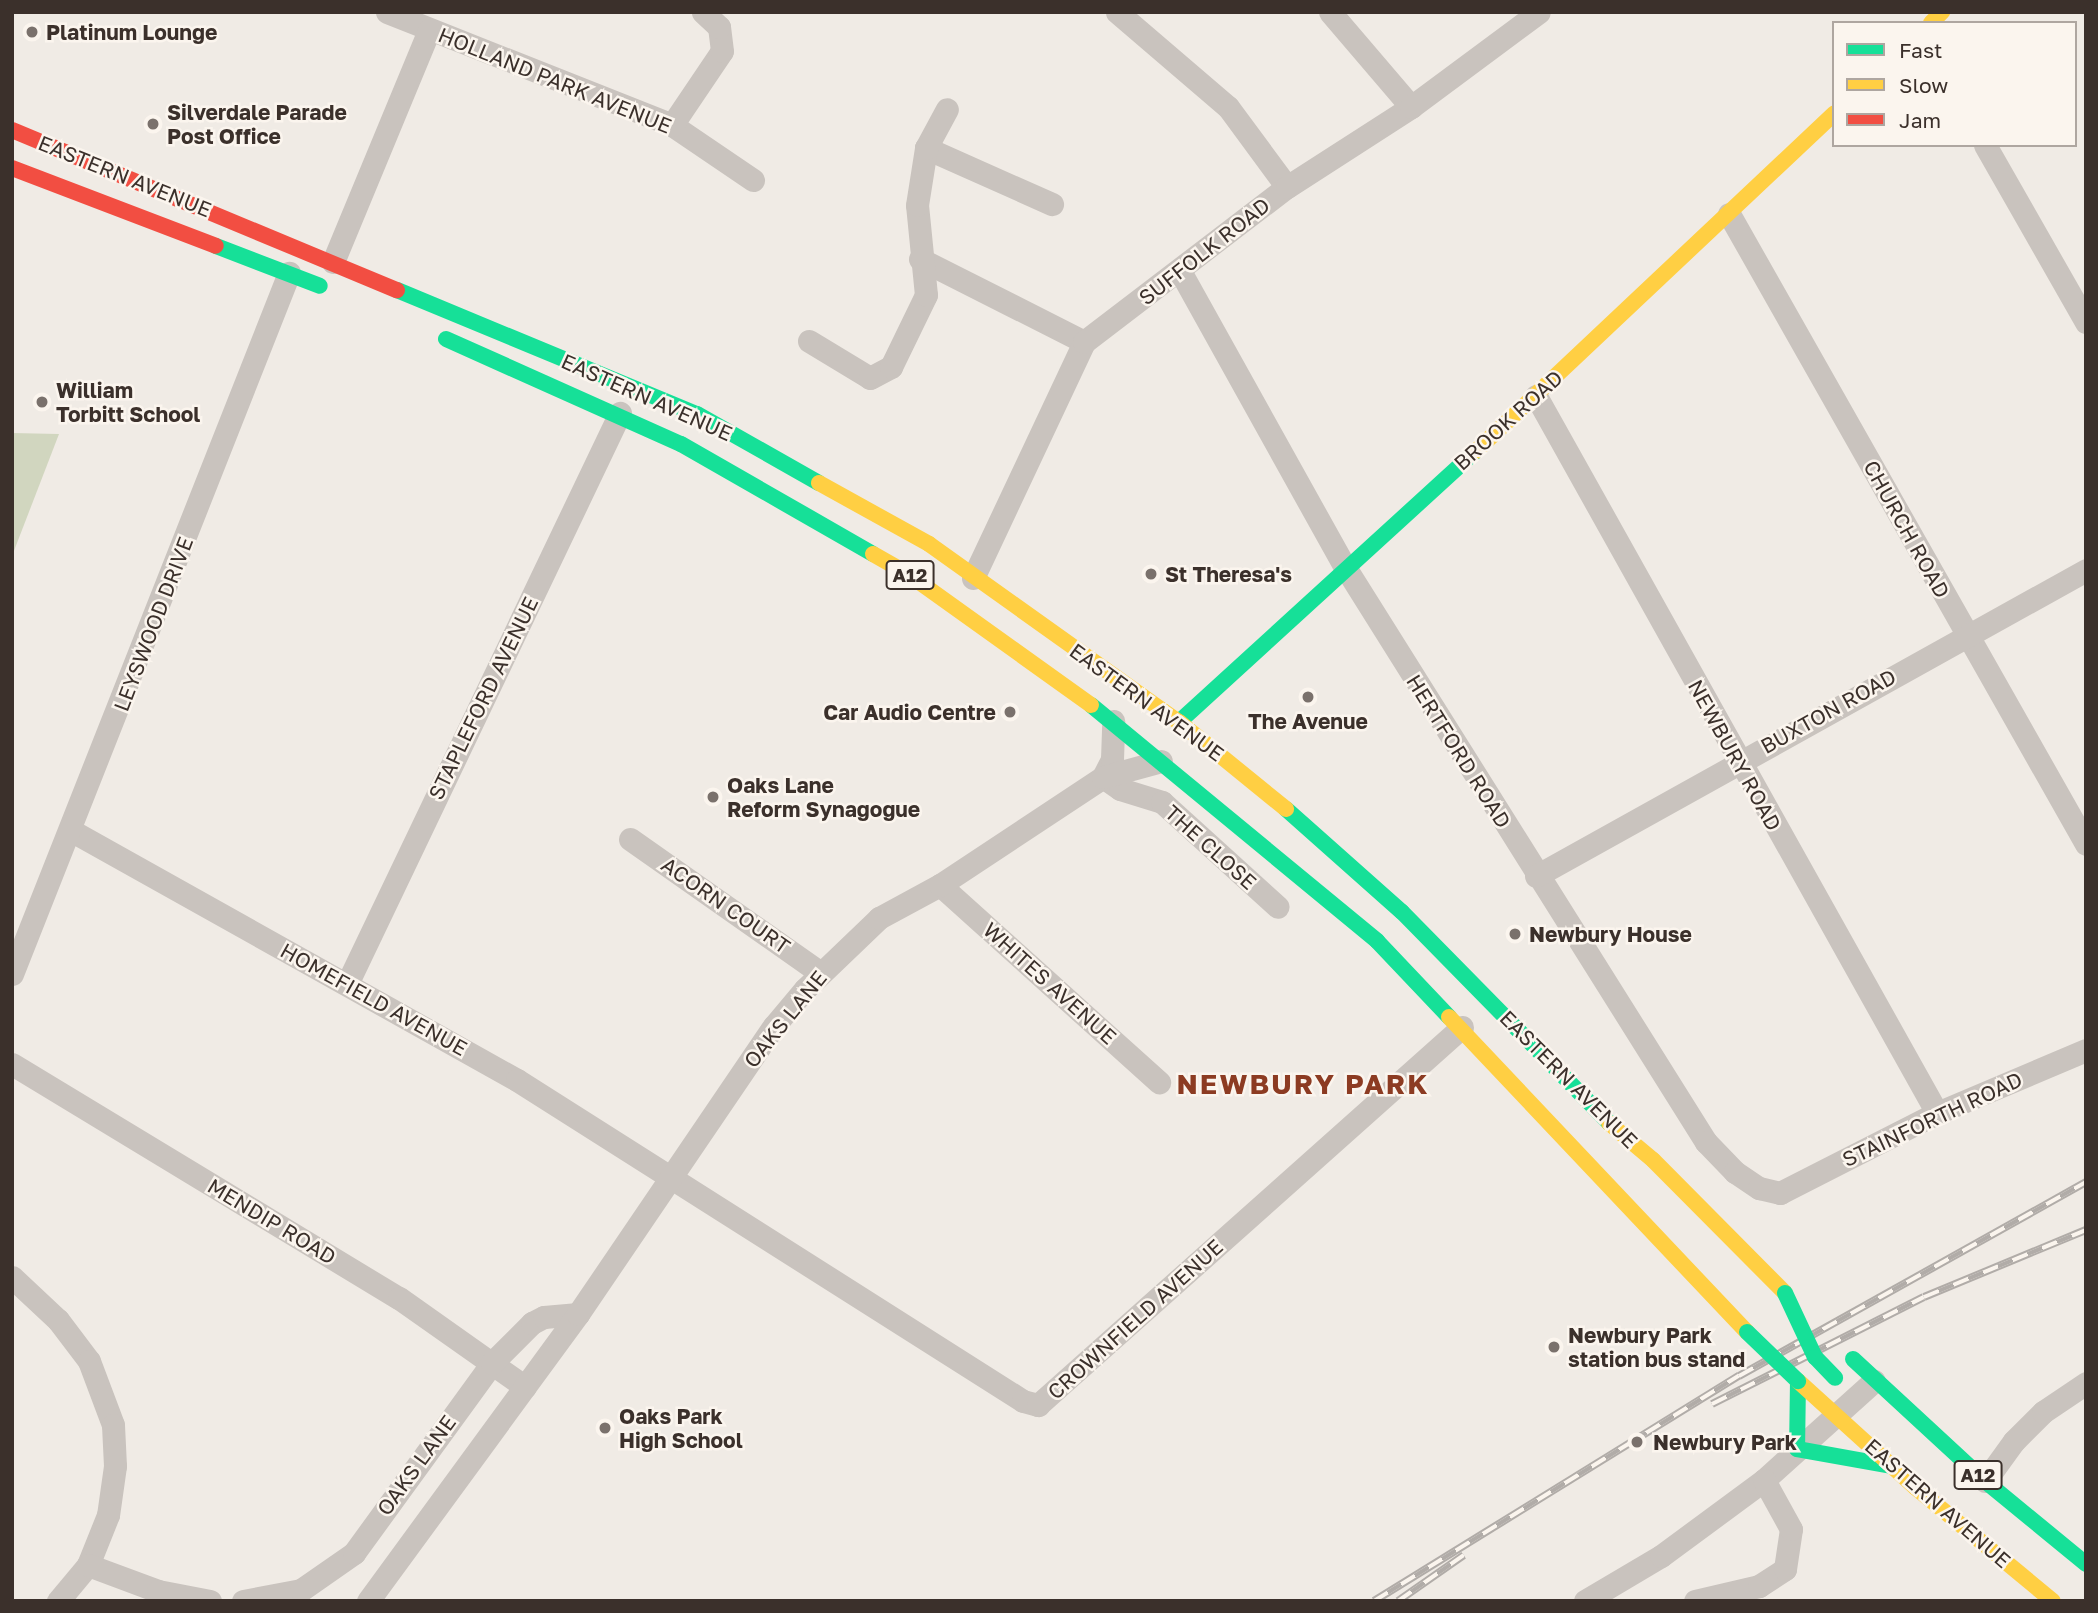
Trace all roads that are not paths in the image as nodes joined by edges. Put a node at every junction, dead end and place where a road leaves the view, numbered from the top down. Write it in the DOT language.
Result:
graph roads {
  1 [pos="387,12"];
  2 [pos="703,12"];
  3 [pos="1117,12"];
  4 [pos="1330,12"];
  5 [pos="1539,12"];
  6 [pos="429,30"];
  7 [pos="1411,107"];
  8 [pos="947,109"];
  9 [pos="1832,116"];
  10 [pos="672,125"];
  11 [pos="12,130"];
  12 [pos="1985,147"];
  13 [pos="926,148"];
  14 [pos="12,167"];
  15 [pos="753,180"];
  16 [pos="1287,187"];
  17 [pos="1052,204"];
  18 [pos="1729,214"];
  19 [pos="920,259"];
  20 [pos="332,262"];
  21 [pos="1180,271"];
  22 [pos="289,273"];
  23 [pos="340,294"];
  24 [pos="2086,322"];
  25 [pos="429,331"];
  26 [pos="809,341"];
  27 [pos="1084,342"];
  28 [pos="1536,396"];
  29 [pos="620,413"];
  30 [pos="1345,567"];
  31 [pos="2086,570"];
  32 [pos="973,578"];
  33 [pos="1966,635"];
  34 [pos="1113,721"];
  35 [pos="1180,722"];
  36 [pos="1161,761"];
  37 [pos="1738,761"];
  38 [pos="1103,777"];
  39 [pos="72,831"];
  40 [pos="630,839"];
  41 [pos="2086,844"];
  42 [pos="1536,876"];
  43 [pos="940,885"];
  44 [pos="1279,907"];
  45 [pos="821,973"];
  46 [pos="12,974"];
  47 [pos="347,984"];
  48 [pos="1462,1027"];
  49 [pos="2086,1050"];
  50 [pos="12,1064"];
  51 [pos="1159,1082"];
  52 [pos="1937,1112"];
  53 [pos="1620,1134"];
  54 [pos="1628,1165"];
  55 [pos="670,1176"];
  56 [pos="1780,1193"];
  57 [pos="1707,1214"];
  58 [pos="1663,1220"];
  59 [pos="12,1277"];
  60 [pos="1785,1293"];
  61 [pos="578,1314"];
  62 [pos="1823,1330"];
  63 [pos="1847,1354"];
  64 [pos="492,1363"];
  65 [pos="1798,1381"];
  66 [pos="1874,1381"];
  67 [pos="2086,1382"];
  68 [pos="525,1387"];
  69 [pos="1836,1414"];
  70 [pos="1797,1449"];
  71 [pos="1894,1467"];
  72 [pos="1764,1480"];
  73 [pos="1985,1481"];
  74 [pos="2086,1564"];
  75 [pos="88,1565"];
  76 [pos="58,1601"];
  77 [pos="210,1601"];
  78 [pos="243,1601"];
  79 [pos="368,1601"];
  80 [pos="1585,1601"];
  81 [pos="1695,1601"];
  82 [pos="2053,1601"];
  1 -- 6 [label="street, HOLLAND PARK AVENUE"];
  2 -- 10 [label="street"];
  3 -- 16 [label="street"];
  4 -- 7 [label="street"];
  5 -- 7 [label="street, SUFFOLK ROAD"];
  6 -- 10 [label="street, HOLLAND PARK AVENUE"];
  6 -- 20 [label="street"];
  7 -- 16 [label="street, SUFFOLK ROAD"];
  8 -- 13 [label="street"];
  9 -- 18 [label="main road, BROOK ROAD"];
  10 -- 15 [label="street, HOLLAND PARK AVENUE"];
  11 -- 20 [label="main road, EASTERN AVENUE / A12"];
  12 -- 24 [label="street"];
  13 -- 17 [label="street"];
  13 -- 19 [label="street"];
  14 -- 22 [label="main road, EASTERN AVENUE"];
  16 -- 21 [label="street, SUFFOLK ROAD"];
  18 -- 28 [label="main road, BROOK ROAD"];
  18 -- 33 [label="street, CHURCH ROAD"];
  19 -- 26 [label="street"];
  19 -- 27 [label="street"];
  20 -- 32 [label="main road, EASTERN AVENUE / A12"];
  21 -- 27 [label="street, SUFFOLK ROAD"];
  21 -- 30 [label="street, HERTFORD ROAD"];
  22 -- 23 [label="main road, EASTERN AVENUE"];
  22 -- 39 [label="street, LEYSWOOD DRIVE"];
  25 -- 29 [label="main road, EASTERN AVENUE / A12"];
  27 -- 32 [label="street, SUFFOLK ROAD"];
  28 -- 30 [label="main road, BROOK ROAD"];
  28 -- 37 [label="street, NEWBURY ROAD"];
  29 -- 34 [label="main road, EASTERN AVENUE / A12"];
  29 -- 47 [label="street, STAPLEFORD AVENUE"];
  30 -- 35 [label="main road, BROOK ROAD"];
  30 -- 42 [label="street, HERTFORD ROAD"];
  31 -- 33 [label="street, BUXTON ROAD"];
  32 -- 35 [label="main road, EASTERN AVENUE / A12"];
  33 -- 37 [label="street, BUXTON ROAD"];
  33 -- 41 [label="street, CHURCH ROAD"];
  34 -- 36 [label="main road, EASTERN AVENUE / A12"];
  34 -- 38 [label="street"];
  35 -- 53 [label="main road, EASTERN AVENUE / A12"];
  36 -- 38 [label="street, OAKS LANE"];
  36 -- 48 [label="main road, EASTERN AVENUE / A12"];
  37 -- 42 [label="street, BUXTON ROAD"];
  37 -- 52 [label="street, NEWBURY ROAD"];
  38 -- 43 [label="street, OAKS LANE"];
  38 -- 44 [label="street, THE CLOSE"];
  39 -- 46 [label="street, LEYSWOOD DRIVE"];
  39 -- 47 [label="street, HOMEFIELD AVENUE"];
  40 -- 45 [label="street, ACORN COURT"];
  42 -- 56 [label="street, HERTFORD ROAD"];
  43 -- 45 [label="street, OAKS LANE"];
  43 -- 51 [label="street, WHITES AVENUE"];
  45 -- 55 [label="street, OAKS LANE"];
  47 -- 55 [label="street, HOMEFIELD AVENUE"];
  48 -- 55 [label="street, CROWNFIELD AVENUE"];
  48 -- 58 [label="main road, EASTERN AVENUE / A12"];
  49 -- 52 [label="street, STAINFORTH ROAD"];
  50 -- 64 [label="street, MENDIP ROAD"];
  52 -- 56 [label="street, STAINFORTH ROAD"];
  53 -- 54 [label="main road"];
  53 -- 57 [label="main road, EASTERN AVENUE / A12"];
  55 -- 61 [label="street, OAKS LANE"];
  57 -- 58 [label="main road"];
  57 -- 60 [label="main road, EASTERN AVENUE / A12"];
  58 -- 65 [label="main road, EASTERN AVENUE / A12, bridge"];
  59 -- 75 [label="street"];
  60 -- 62 [label="main road, EASTERN AVENUE / A12"];
  60 -- 69 [label="main road, bridge"];
  61 -- 64 [label="street, OAKS LANE"];
  61 -- 68 [label="street, OAKS LANE"];
  63 -- 66 [label="main road, A12"];
  64 -- 68 [label="street, MENDIP ROAD"];
  64 -- 78 [label="street, OAKS LANE"];
  65 -- 69 [label="main road, EASTERN AVENUE / A12"];
  65 -- 70 [label="main road"];
  66 -- 69 [label="street"];
  66 -- 73 [label="main road, A12"];
  67 -- 73 [label="street"];
  68 -- 79 [label="street, OAKS LANE"];
  69 -- 70 [label="street"];
  69 -- 71 [label="main road, EASTERN AVENUE / A12"];
  70 -- 71 [label="main road"];
  70 -- 72 [label="street"];
  71 -- 82 [label="main road, EASTERN AVENUE / A12"];
  72 -- 80 [label="street"];
  72 -- 81 [label="street"];
  73 -- 74 [label="main road, A12"];
  75 -- 76 [label="street"];
  75 -- 77 [label="street"];
}
